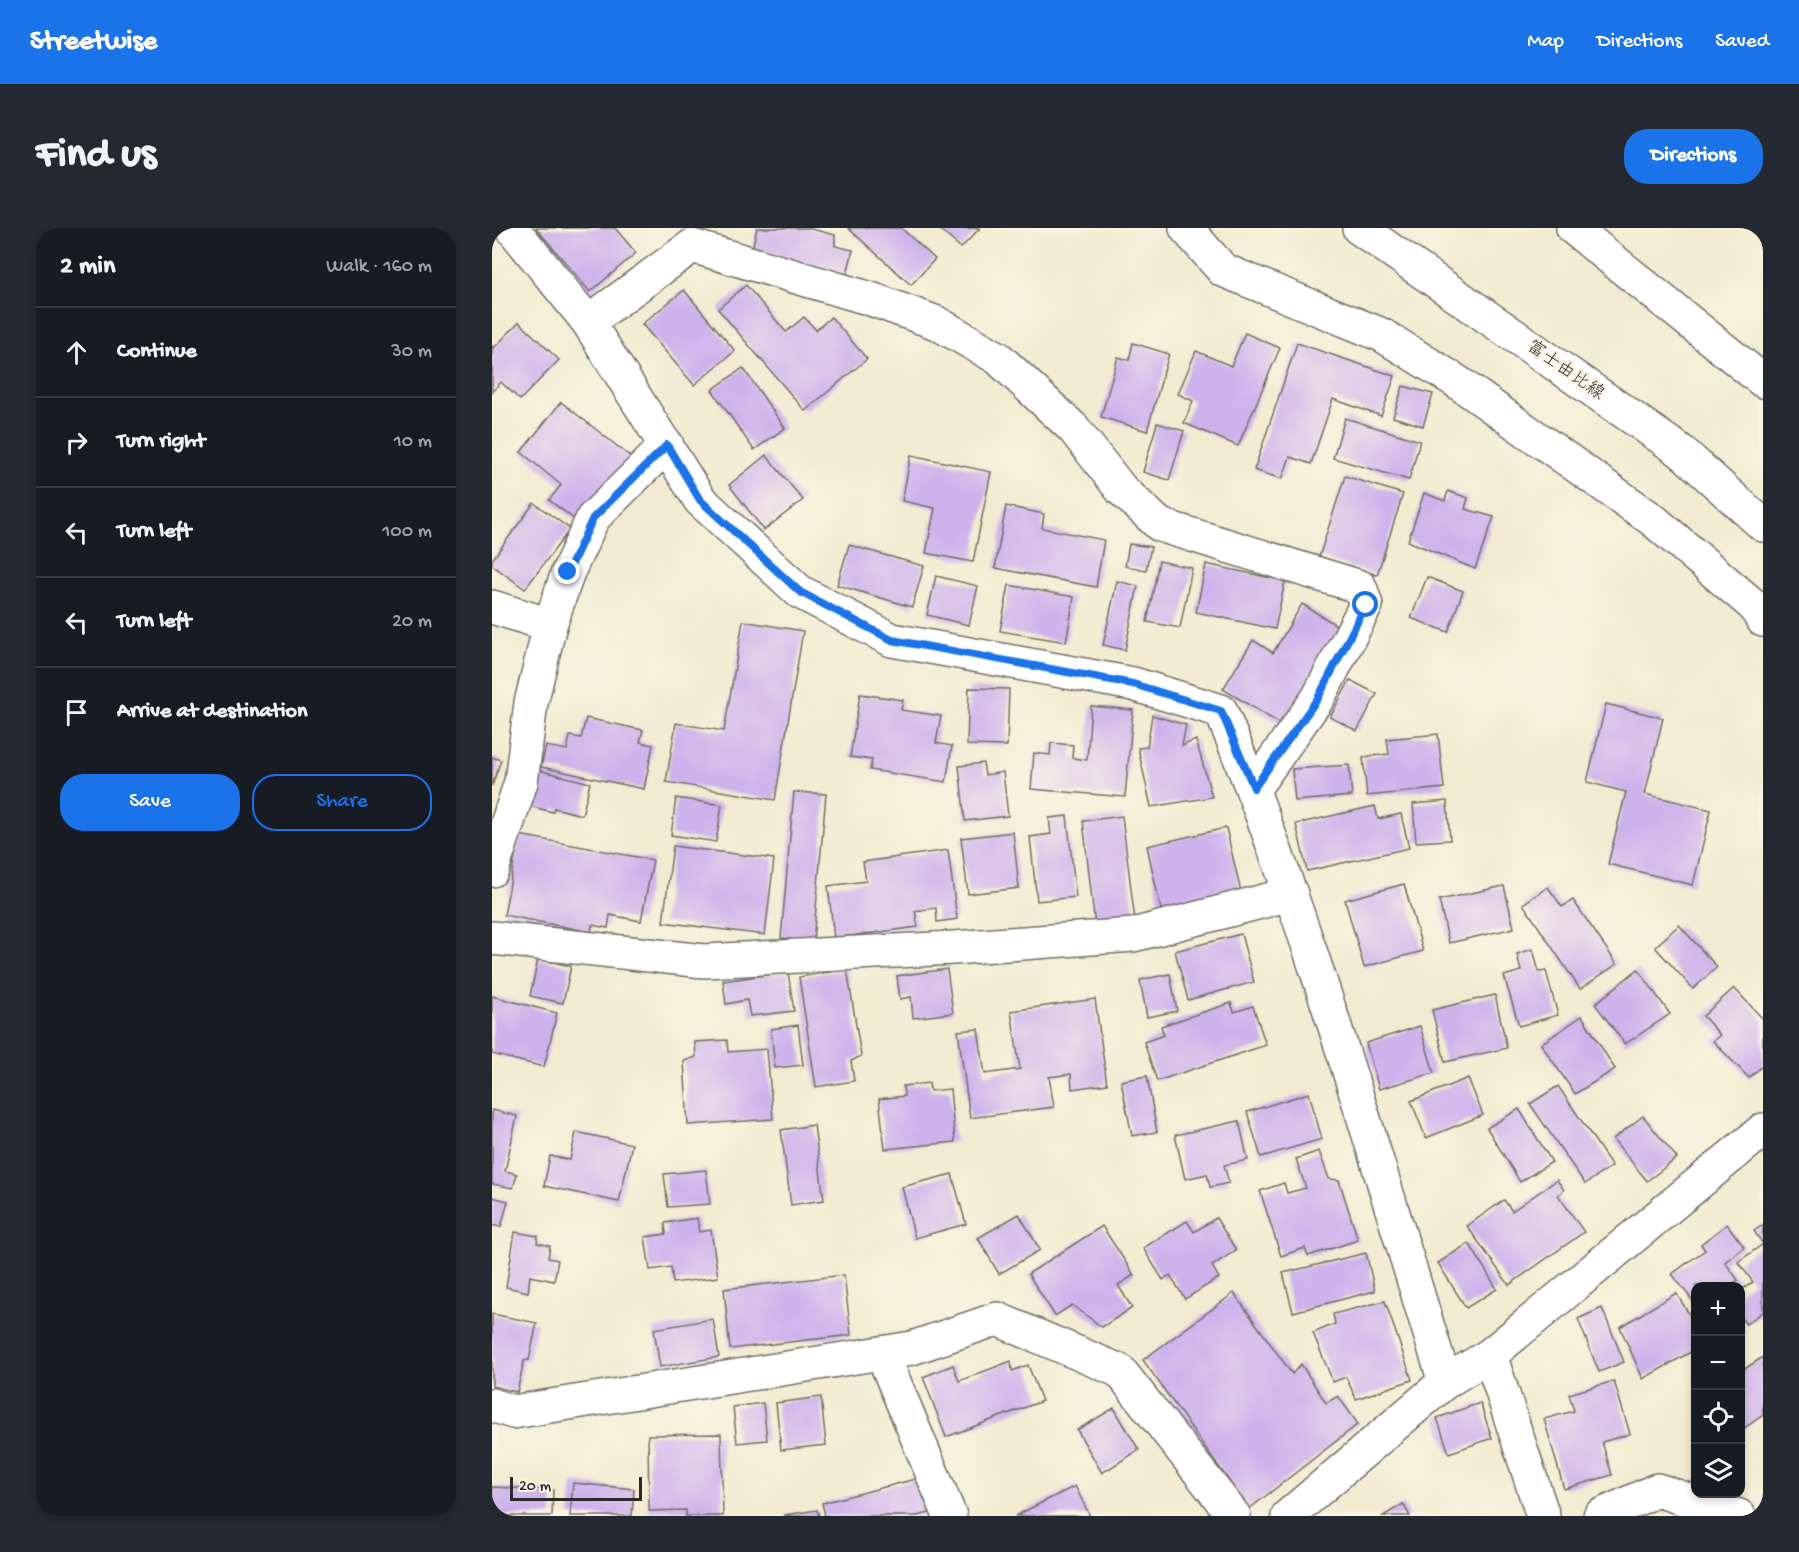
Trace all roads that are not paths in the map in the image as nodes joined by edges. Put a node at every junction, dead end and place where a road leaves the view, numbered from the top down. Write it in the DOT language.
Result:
graph roads {
  1 [pos="512,228"];
  2 [pos="1186,228"];
  3 [pos="1359,228"];
  4 [pos="1573,228"];
  5 [pos="700,237"];
  6 [pos="588,322"];
  7 [pos="1763,381"];
  8 [pos="667,445"];
  9 [pos="1763,525"];
  10 [pos="492,607"];
  11 [pos="1763,620"];
  12 [pos="550,625"];
  13 [pos="1254,788"];
  14 [pos="492,870"];
  15 [pos="1291,894"];
  16 [pos="492,938"];
  17 [pos="1763,1130"];
  18 [pos="882,1353"];
  19 [pos="1490,1355"];
  20 [pos="1445,1382"];
  21 [pos="492,1405"];
  22 [pos="950,1516"];
  23 [pos="1234,1516"];
  24 [pos="1288,1516"];
  25 [pos="1543,1516"];
  26 [pos="1600,1516"];
  27 [pos="1739,1516"];
  1 -- 6 [label="street"];
  2 -- 11 [label="street"];
  3 -- 9 [label="street, 富士由比線"];
  4 -- 7 [label="street"];
  5 -- 6 [label="street"];
  5 -- 13 [label="street"];
  6 -- 8 [label="street"];
  8 -- 12 [label="street"];
  8 -- 13 [label="street"];
  10 -- 12 [label="street"];
  12 -- 14 [label="street"];
  13 -- 15 [label="street"];
  15 -- 16 [label="street"];
  15 -- 20 [label="street"];
  17 -- 19 [label="street"];
  18 -- 21 [label="street"];
  18 -- 22 [label="street"];
  18 -- 23 [label="street"];
  19 -- 20 [label="street"];
  19 -- 25 [label="street"];
  20 -- 24 [label="street"];
  26 -- 27 [label="street"];
}
